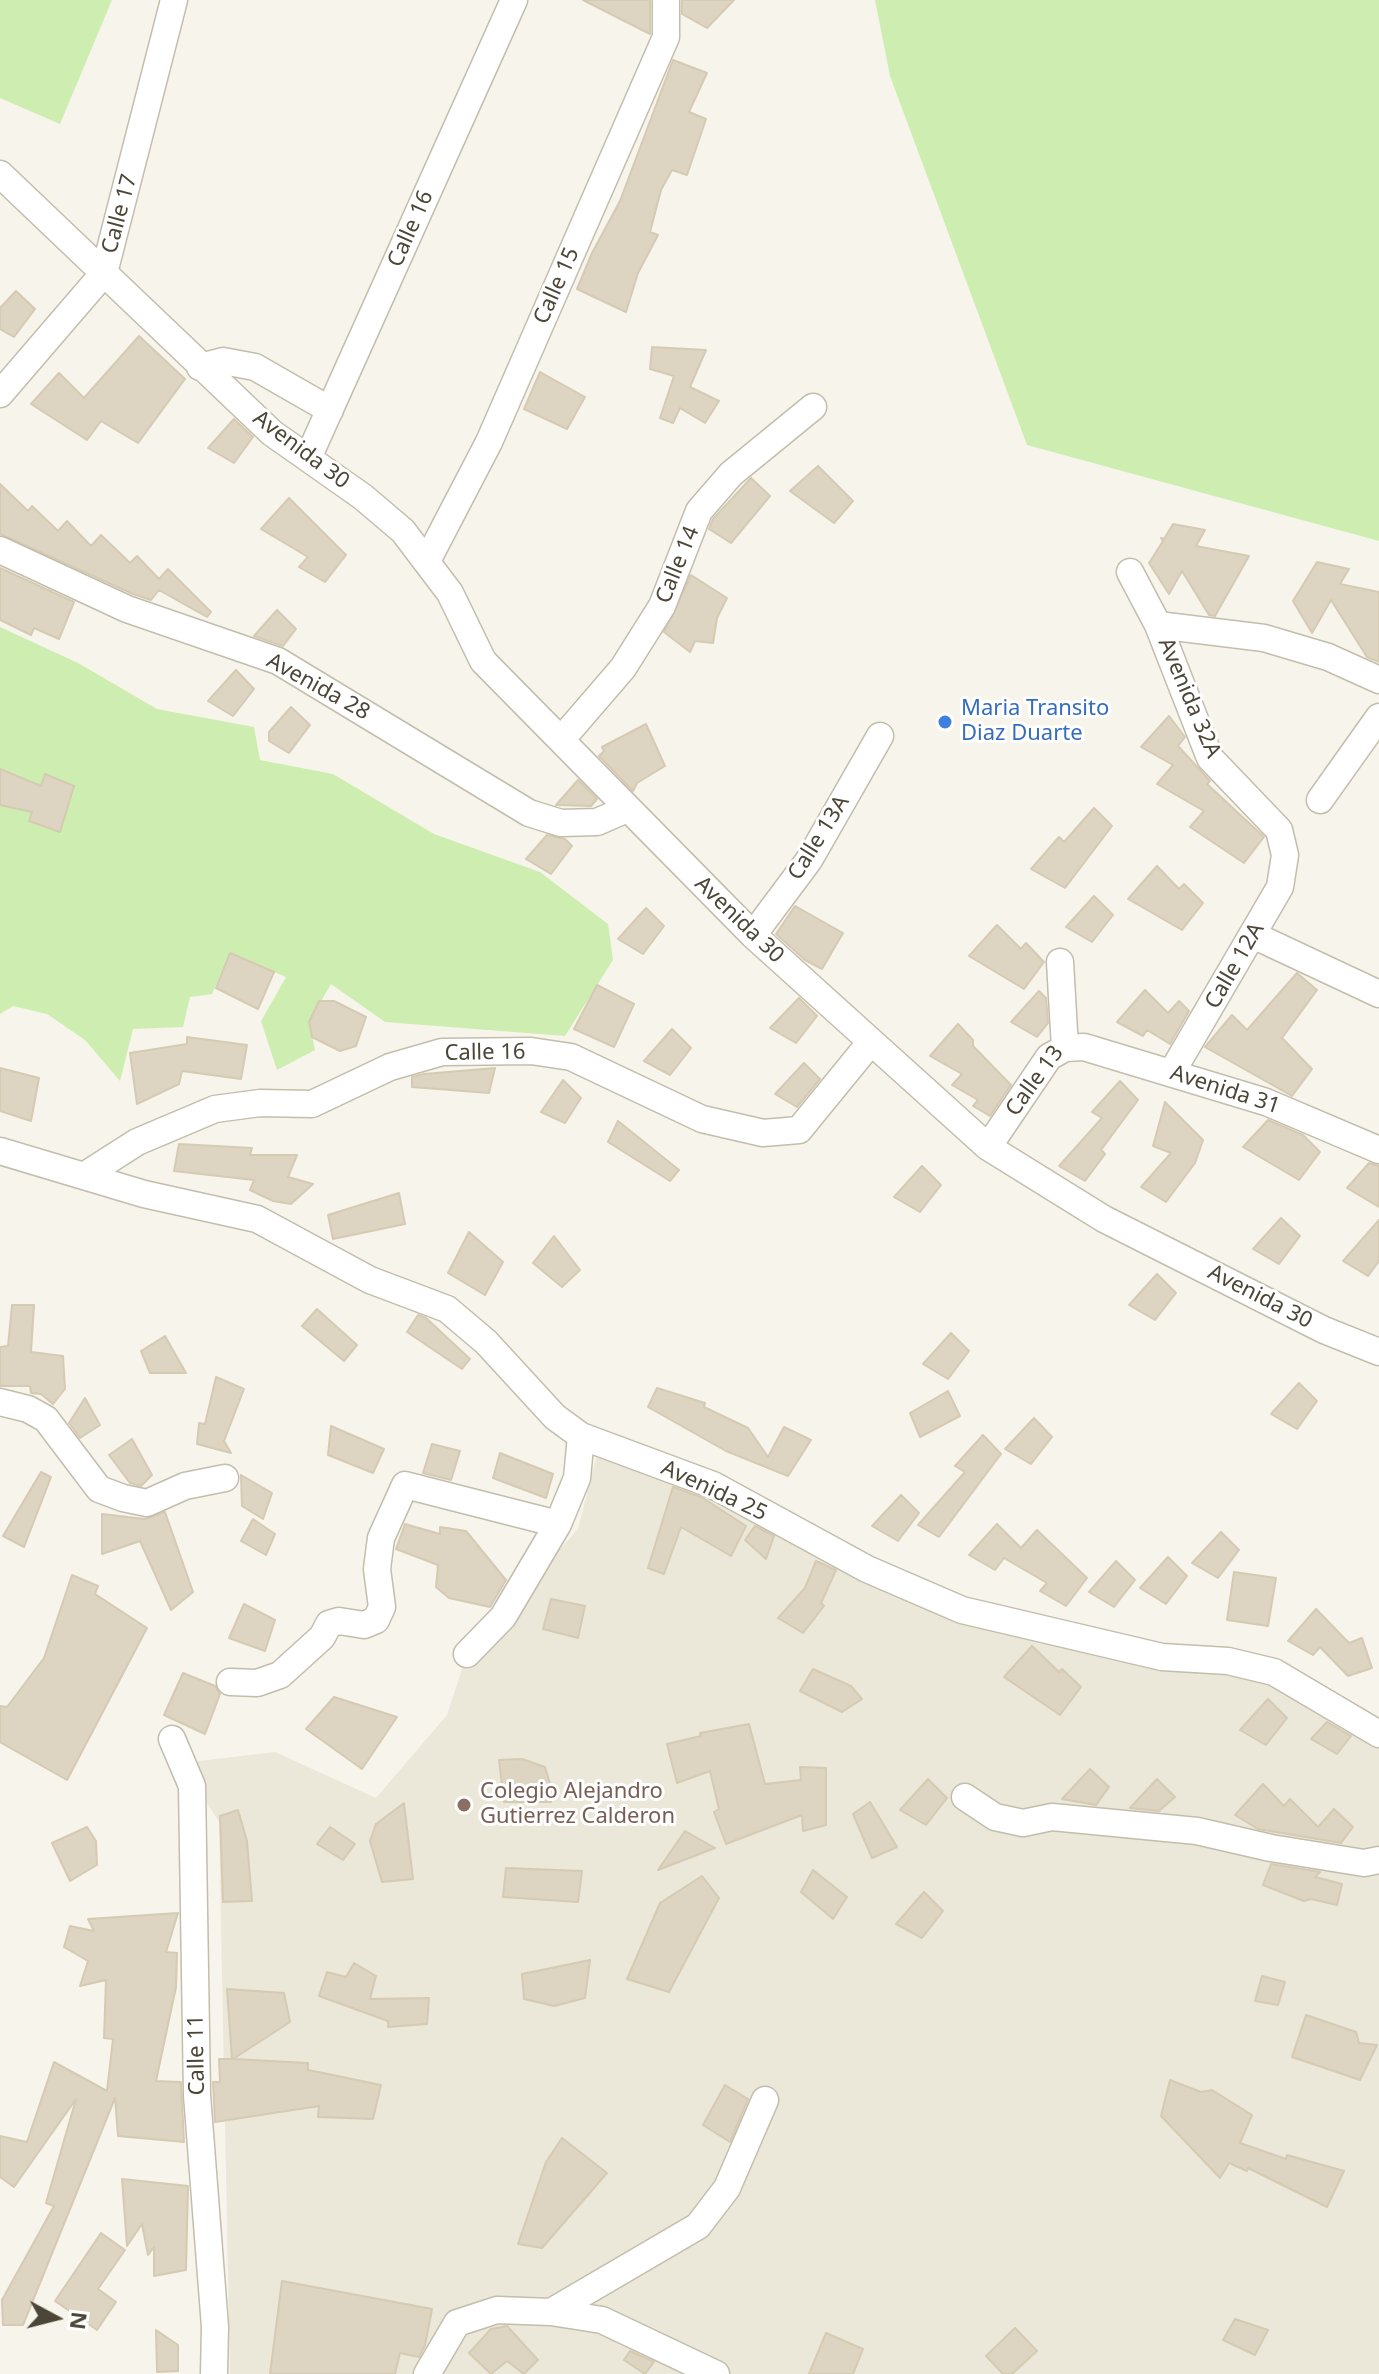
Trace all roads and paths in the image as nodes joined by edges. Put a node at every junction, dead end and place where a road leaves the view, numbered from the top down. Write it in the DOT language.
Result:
graph roads {
  1 [pos="174,0"];
  2 [pos="514,0"];
  3 [pos="668,2"];
  4 [pos="0,174"];
  5 [pos="104,273"];
  6 [pos="200,367"];
  7 [pos="0,394"];
  8 [pos="813,407"];
  9 [pos="330,410"];
  10 [pos="308,458"];
  11 [pos="0,550"];
  12 [pos="427,561"];
  13 [pos="1130,572"];
  14 [pos="1158,625"];
  15 [pos="1379,680"];
  16 [pos="1379,717"];
  17 [pos="880,736"];
  18 [pos="561,740"];
  19 [pos="1320,800"];
  20 [pos="627,809"];
  21 [pos="1285,855"];
  22 [pos="753,935"];
  23 [pos="1253,935"];
  24 [pos="1060,962"];
  25 [pos="1379,994"];
  26 [pos="870,1043"];
  27 [pos="1065,1048"];
  28 [pos="1172,1072"];
  29 [pos="988,1147"];
  30 [pos="1379,1150"];
  31 [pos="0,1151"];
  32 [pos="87,1174"];
  33 [pos="1379,1352"];
  34 [pos="0,1402"];
  35 [pos="581,1436"];
  36 [pos="225,1478"];
  37 [pos="558,1524"];
  38 [pos="467,1654"];
  39 [pos="230,1682"];
  40 [pos="1379,1734"];
  41 [pos="172,1739"];
  42 [pos="965,1797"];
  43 [pos="1379,1860"];
  44 [pos="765,2100"];
  45 [pos="551,2312"];
  46 [pos="214,2374"];
  47 [pos="427,2374"];
  48 [pos="716,2374"];
  1 -- 5 [label="street, Calle 17"];
  2 -- 9 [label="street, Calle 16"];
  3 -- 12 [label="street, Calle 15"];
  4 -- 5 [label="street, Avenida 30"];
  5 -- 6 [label="street, Avenida 30"];
  5 -- 7 [label="street, Calle 17"];
  6 -- 9 [label="street, Avenida 30"];
  6 -- 10 [label="street, Avenida 30"];
  8 -- 18 [label="street, Calle 14"];
  9 -- 10 [label="street, Calle 16"];
  10 -- 12 [label="street, Avenida 30"];
  11 -- 20 [label="street, Avenida 28"];
  12 -- 18 [label="street, Avenida 30"];
  13 -- 14 [label="street, Avenida 32A"];
  14 -- 15 [label="street"];
  14 -- 21 [label="street, Avenida 32A"];
  16 -- 19 [label="street"];
  17 -- 22 [label="street, Calle 13A"];
  18 -- 20 [label="street, Avenida 30"];
  20 -- 22 [label="street, Avenida 30"];
  21 -- 23 [label="street, Calle 12A"];
  22 -- 26 [label="street, Avenida 30"];
  23 -- 25 [label="street"];
  23 -- 28 [label="street, Calle 12A"];
  24 -- 27 [label="street, Calle 13"];
  26 -- 29 [label="street, Avenida 30"];
  26 -- 32 [label="street, Calle 16"];
  27 -- 28 [label="street, Avenida 31"];
  27 -- 29 [label="street, Calle 13"];
  28 -- 30 [label="street, Avenida 31"];
  29 -- 33 [label="street, Avenida 30"];
  31 -- 32 [label="street, Avenida 25"];
  32 -- 35 [label="street, Avenida 25"];
  34 -- 36 [label="street"];
  35 -- 37 [label="street"];
  35 -- 40 [label="street, Avenida 25"];
  37 -- 38 [label="street"];
  37 -- 39 [label="street"];
  41 -- 46 [label="street, Calle 11"];
  42 -- 43 [label="street"];
  44 -- 45 [label="street"];
  45 -- 47 [label="street"];
  45 -- 48 [label="street"];
}
